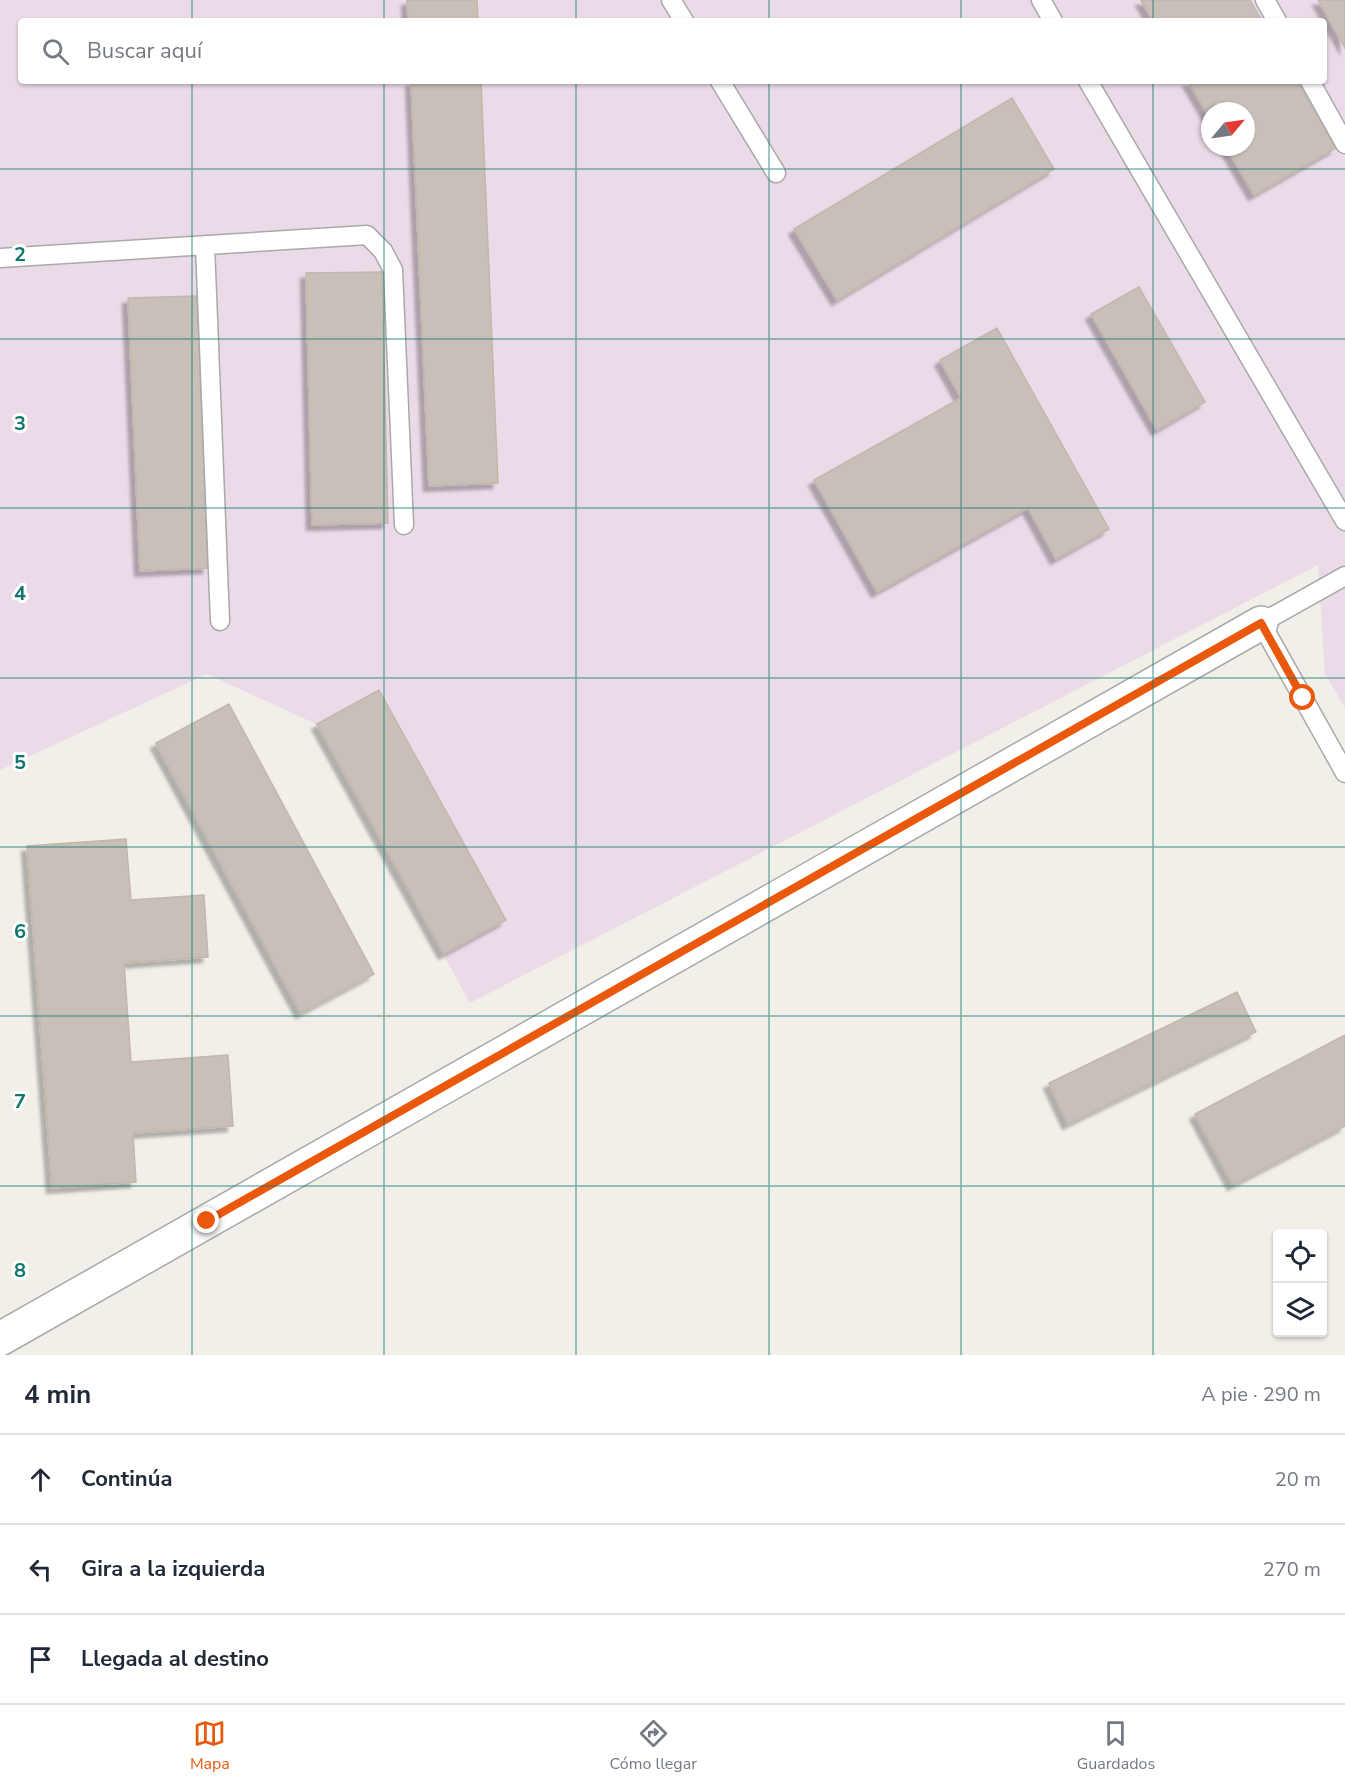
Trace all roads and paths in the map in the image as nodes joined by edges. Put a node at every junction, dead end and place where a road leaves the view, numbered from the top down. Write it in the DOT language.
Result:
graph roads {
  1 [pos="671,0"];
  2 [pos="1041,0"];
  3 [pos="1265,0"];
  4 [pos="682,18"];
  5 [pos="1051,18"];
  6 [pos="1275,18"];
  7 [pos="722,84"];
  8 [pos="1090,84"];
  9 [pos="1312,84"];
  10 [pos="1342,133"];
  11 [pos="776,173"];
  12 [pos="205,245"];
  13 [pos="0,258"];
  14 [pos="1345,521"];
  15 [pos="404,525"];
  16 [pos="1345,576"];
  17 [pos="220,621"];
  18 [pos="1261,623"];
  19 [pos="1345,773"];
  20 [pos="0,1339"];
  1 -- 4 [label="lane"];
  2 -- 5 [label="lane"];
  3 -- 6 [label="lane"];
  7 -- 11 [label="lane"];
  8 -- 14 [label="lane"];
  9 -- 10 [label="lane"];
  12 -- 13 [label="lane"];
  12 -- 15 [label="lane"];
  12 -- 17 [label="lane"];
  16 -- 18 [label="lane"];
  18 -- 19 [label="lane"];
  18 -- 20 [label="street"];
}
